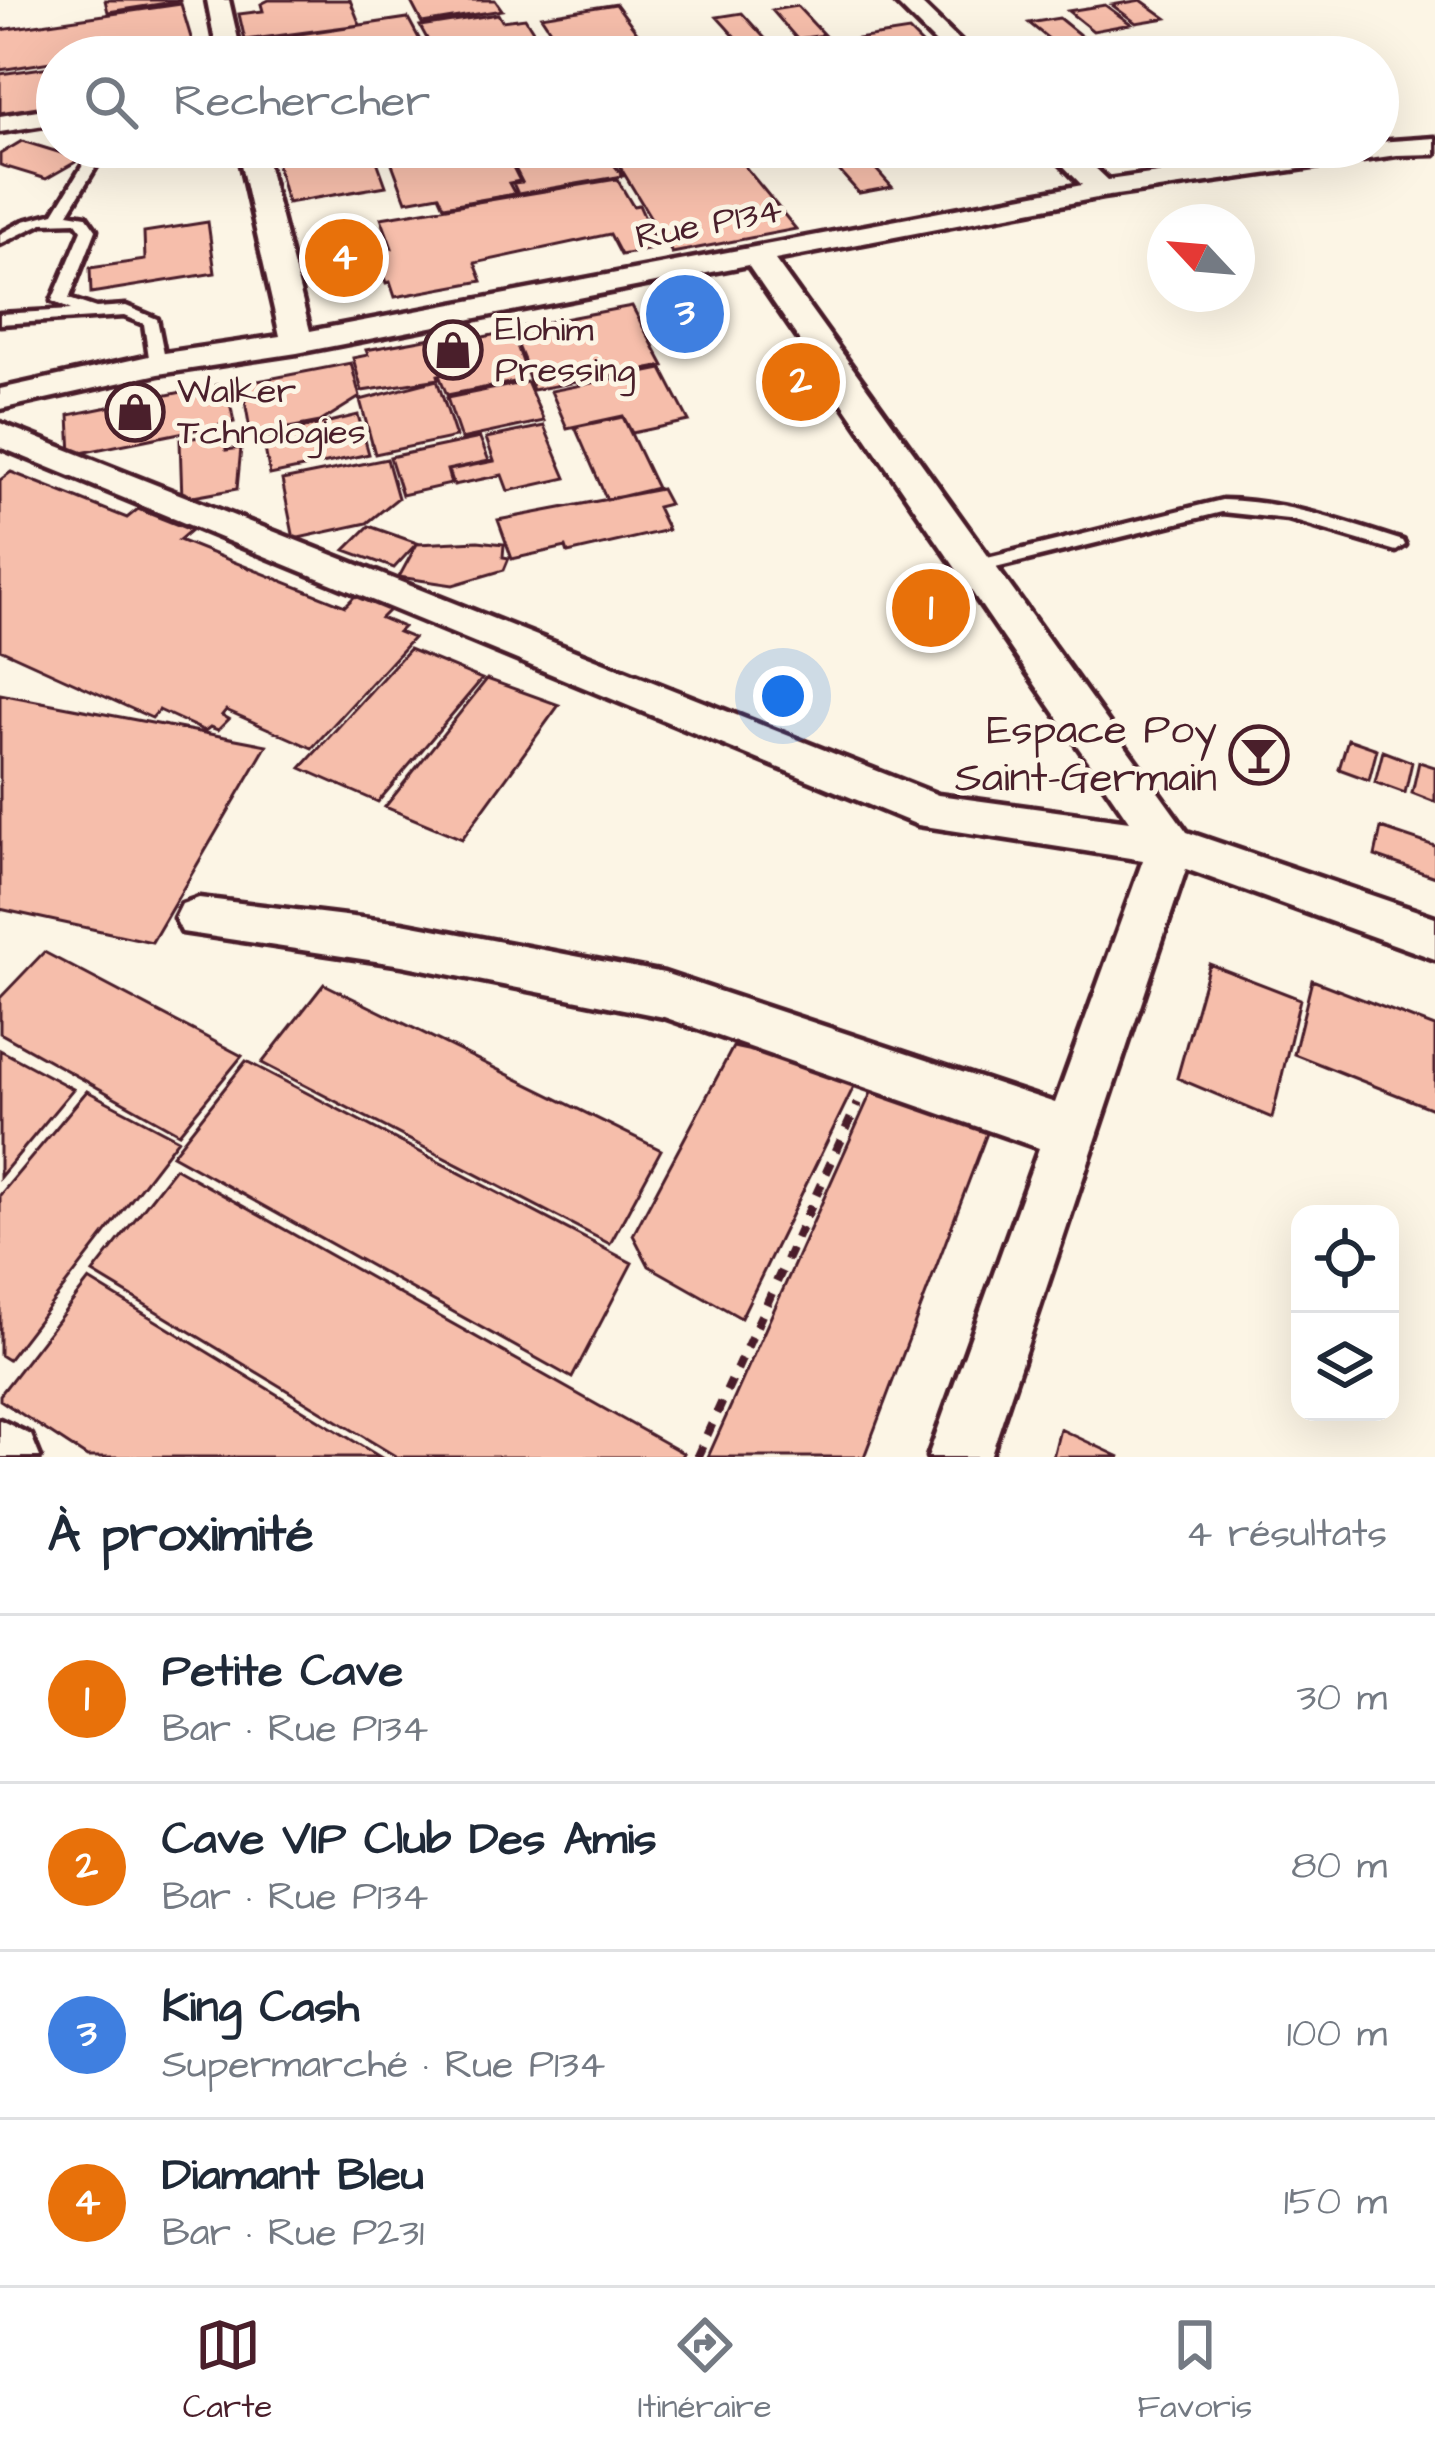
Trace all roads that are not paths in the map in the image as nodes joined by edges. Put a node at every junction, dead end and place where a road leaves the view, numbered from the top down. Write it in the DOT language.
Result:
graph roads {
  1 [pos="218,0"];
  2 [pos="904,0"];
  3 [pos="226,36"];
  4 [pos="942,36"];
  5 [pos="36,118"];
  6 [pos="0,124"];
  7 [pos="1435,146"];
  8 [pos="1399,147"];
  9 [pos="88,168"];
  10 [pos="255,168"];
  11 [pos="1080,168"];
  12 [pos="1250,168"];
  13 [pos="1102,189"];
  14 [pos="60,214"];
  15 [pos="0,240"];
  16 [pos="756,255"];
  17 [pos="90,311"];
  18 [pos="0,319"];
  19 [pos="297,343"];
  20 [pos="158,364"];
  21 [pos="0,399"];
  22 [pos="0,434"];
  23 [pos="1396,545"];
  24 [pos="975,567"];
  25 [pos="1171,845"];
  26 [pos="199,918"];
  27 [pos="1435,938"];
  28 [pos="1071,1134"];
  29 [pos="0,1451"];
  30 [pos="9,1457"];
  31 [pos="958,1457"];
  1 -- 3 [label="street"];
  2 -- 4 [label="street"];
  5 -- 6 [label="street"];
  7 -- 8 [label="street, Rue P134"];
  9 -- 14 [label="lane"];
  10 -- 19 [label="street"];
  11 -- 13 [label="street"];
  12 -- 13 [label="street, Rue P134"];
  13 -- 16 [label="street, Rue P134"];
  14 -- 15 [label="lane"];
  14 -- 17 [label="lane"];
  16 -- 19 [label="street, Rue P134"];
  16 -- 24 [label="street"];
  17 -- 18 [label="lane"];
  17 -- 20 [label="lane"];
  19 -- 20 [label="street, Rue P134"];
  20 -- 21 [label="street, Rue P134"];
  22 -- 25 [label="street"];
  23 -- 24 [label="lane"];
  24 -- 25 [label="street"];
  25 -- 27 [label="street"];
  25 -- 28 [label="street"];
  26 -- 28 [label="street"];
  28 -- 31 [label="street"];
  29 -- 30 [label="street"];
}
